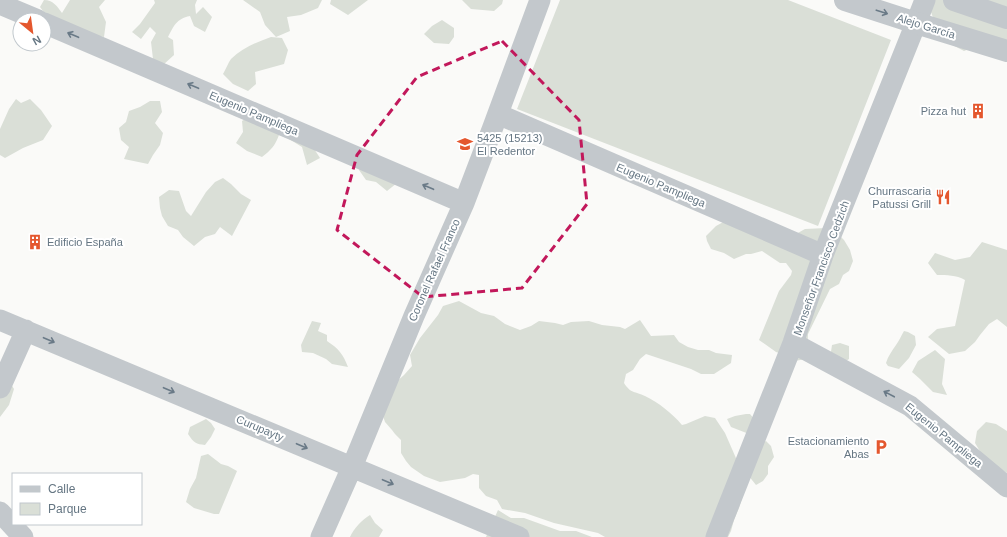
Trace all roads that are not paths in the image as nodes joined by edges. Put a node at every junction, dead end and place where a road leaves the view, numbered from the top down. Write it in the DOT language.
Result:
graph roads {
  1 [pos="540,0"];
  2 [pos="845,0"];
  3 [pos="925,0"];
  4 [pos="954,0"];
  5 [pos="0,4"];
  6 [pos="19,12"];
  7 [pos="1007,18"];
  8 [pos="916,23"];
  9 [pos="52,26"];
  10 [pos="1007,51"];
  11 [pos="498,114"];
  12 [pos="464,202"];
  13 [pos="823,255"];
  14 [pos="0,320"];
  15 [pos="26,330"];
  16 [pos="793,343"];
  17 [pos="0,388"];
  18 [pos="352,467"];
  19 [pos="1007,487"];
  20 [pos="0,512"];
  21 [pos="23,537"];
  22 [pos="321,537"];
  23 [pos="519,537"];
  24 [pos="716,537"];
  1 -- 11 [label="street, Coronel Rafael Franco"];
  2 -- 8 [label="street, Alejo García, one-way"];
  3 -- 8 [label="street, Monseñor Francisco Cedzich"];
  4 -- 7 [label="street"];
  5 -- 6 [label="street"];
  8 -- 10 [label="street, Alejo García"];
  8 -- 13 [label="street, Monseñor Francisco Cedzich"];
  12 -- 9 [label="street, Eugenio Pampliega, one-way"];
  11 -- 12 [label="street, Coronel Rafael Franco"];
  11 -- 13 [label="street, Eugenio Pampliega"];
  12 -- 18 [label="street, Coronel Rafael Franco"];
  13 -- 16 [label="street, Monseñor Francisco Cedzich"];
  14 -- 15 [label="street, Curupayty"];
  15 -- 17 [label="street"];
  15 -- 18 [label="street, Curupayty, one-way"];
  19 -- 16 [label="street, Eugenio Pampliega, one-way"];
  16 -- 24 [label="street, Monseñor Francisco Cedzich"];
  18 -- 22 [label="street, Coronel Rafael Franco"];
  18 -- 23 [label="street, Curupayty, one-way"];
  20 -- 21 [label="street"];
}
